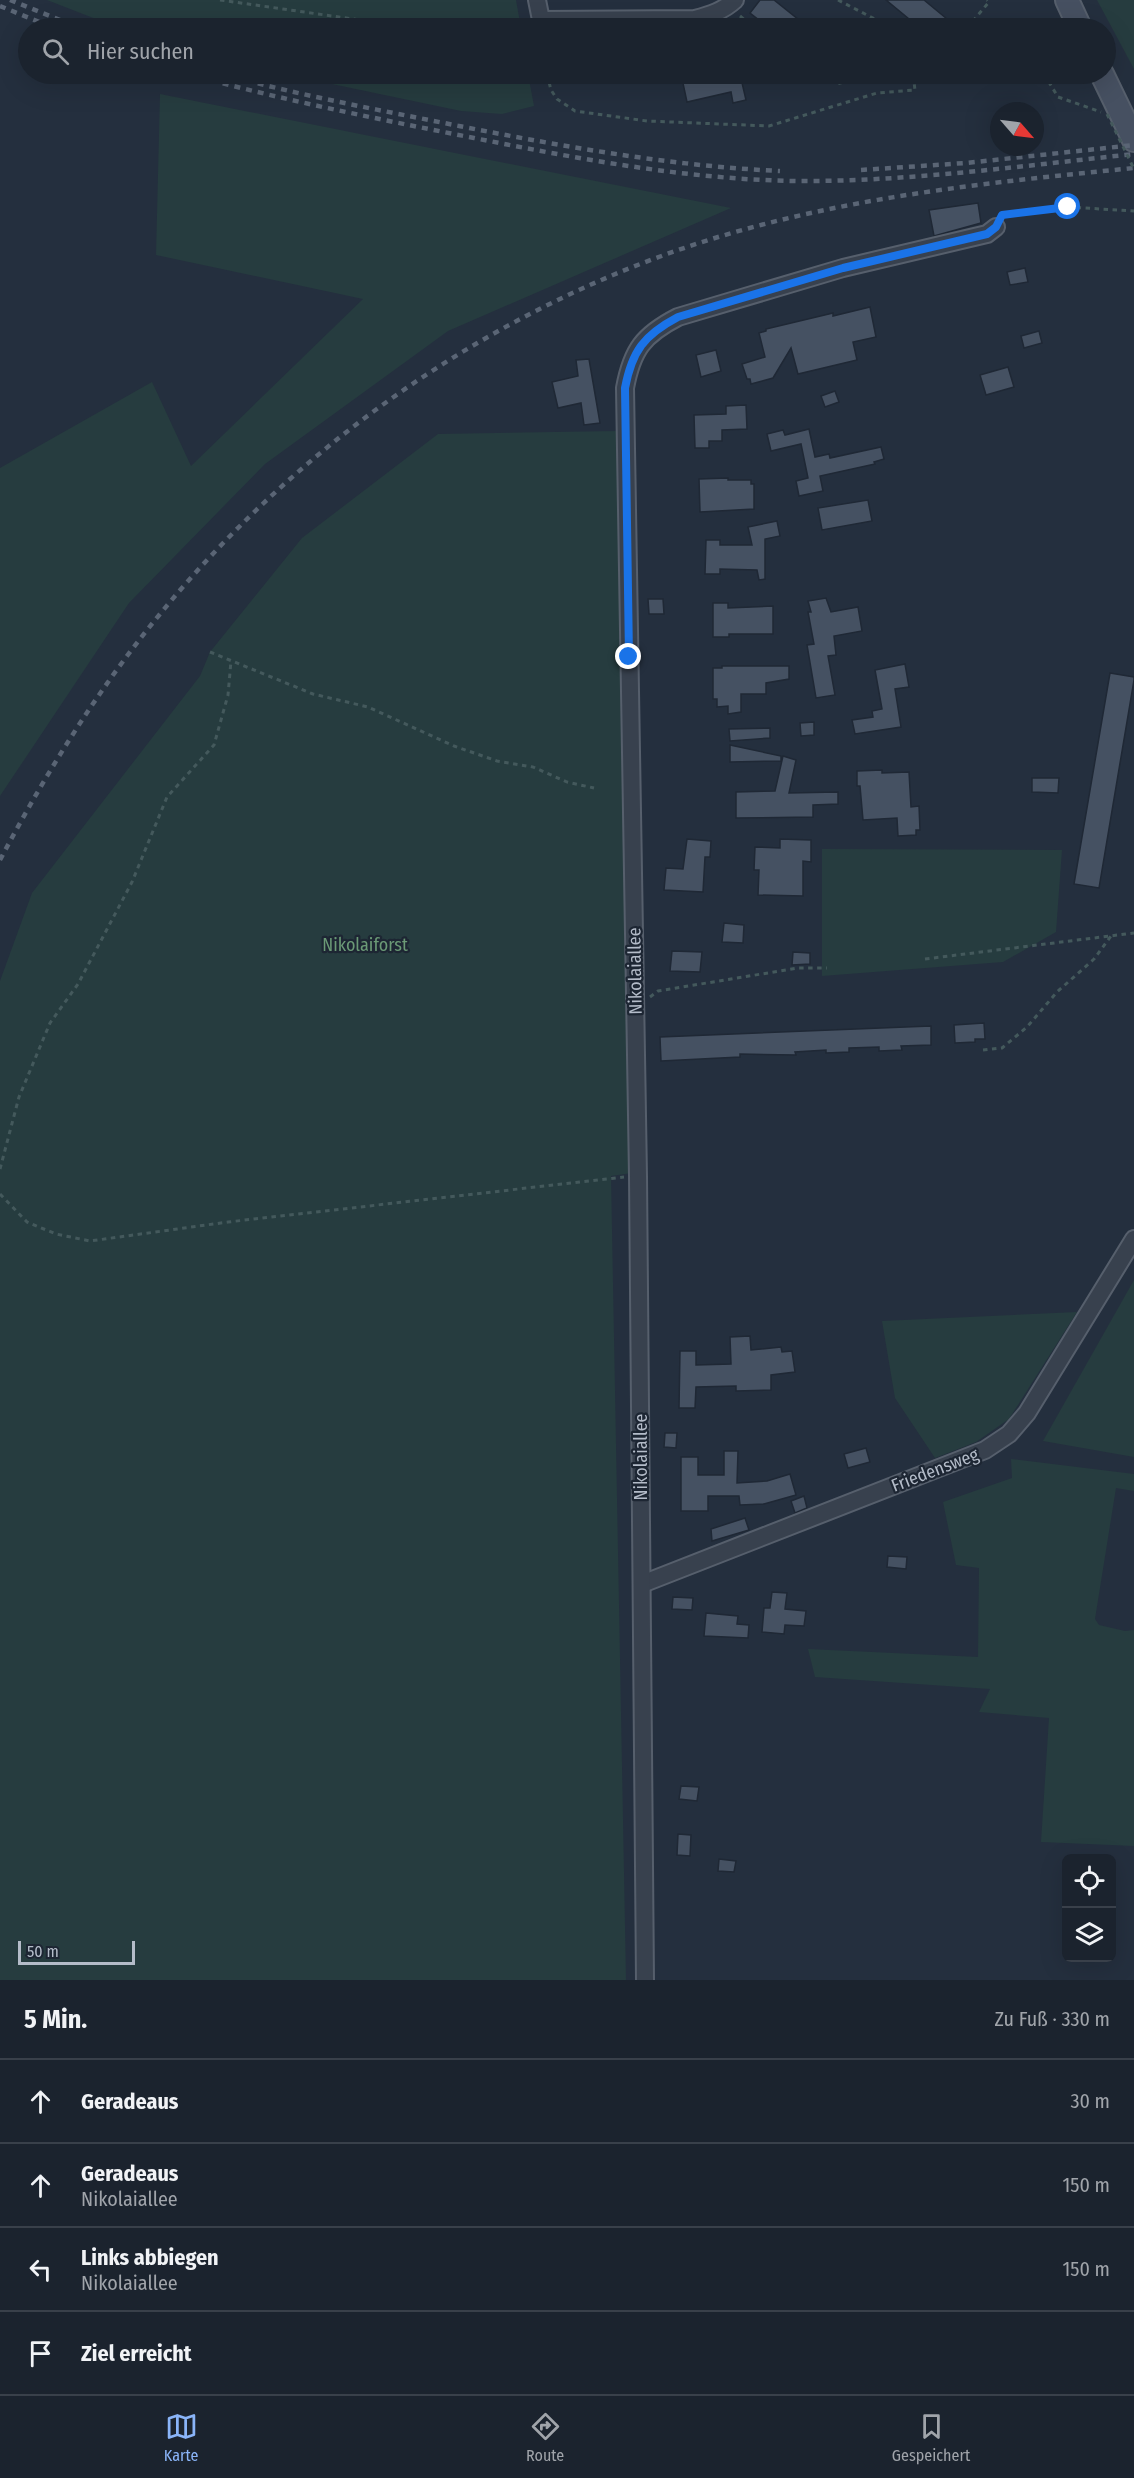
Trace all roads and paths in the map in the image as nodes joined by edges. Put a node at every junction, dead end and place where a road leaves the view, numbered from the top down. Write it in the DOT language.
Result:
graph roads {
  1 [pos="220,0"];
  2 [pos="537,0"];
  3 [pos="838,0"];
  4 [pos="987,0"];
  5 [pos="1067,0"];
  6 [pos="731,3"];
  7 [pos="349,18"];
  8 [pos="541,18"];
  9 [pos="699,18"];
  10 [pos="745,18"];
  11 [pos="873,18"];
  12 [pos="975,18"];
  13 [pos="1075,18"];
  14 [pos="550,84"];
  15 [pos="914,84"];
  16 [pos="1050,84"];
  17 [pos="1105,84"];
  18 [pos="1113,112"];
  19 [pos="1134,140"];
  20 [pos="1134,169"];
  21 [pos="1134,211"];
  22 [pos="996,227"];
  23 [pos="210,652"];
  24 [pos="231,661"];
  25 [pos="594,788"];
  26 [pos="1134,933"];
  27 [pos="1111,936"];
  28 [pos="925,959"];
  29 [pos="827,968"];
  30 [pos="635,1006"];
  31 [pos="983,1050"];
  32 [pos="0,1169"];
  33 [pos="638,1176"];
  34 [pos="0,1194"];
  35 [pos="1134,1239"];
  36 [pos="642,1584"];
  37 [pos="645,1980"];
  1 -- 7 [label="path"];
  2 -- 8 [label="street"];
  3 -- 11 [label="path"];
  4 -- 12 [label="path"];
  5 -- 13 [label="street"];
  6 -- 9 [label="street"];
  6 -- 10 [label="path"];
  14 -- 15 [label="path"];
  16 -- 18 [label="path"];
  17 -- 18 [label="street"];
  18 -- 19 [label="street"];
  18 -- 20 [label="path, bridge"];
  21 -- 22 [label="path"];
  22 -- 30 [label="street, Nikolaiallee"];
  23 -- 24 [label="path"];
  24 -- 25 [label="path"];
  24 -- 32 [label="path"];
  26 -- 27 [label="path"];
  27 -- 28 [label="path"];
  27 -- 31 [label="path"];
  29 -- 30 [label="path"];
  30 -- 33 [label="street, Nikolaiallee"];
  33 -- 34 [label="path"];
  33 -- 36 [label="street, Nikolaiallee"];
  35 -- 36 [label="street, Friedensweg"];
  36 -- 37 [label="street, Nikolaiallee"];
}
